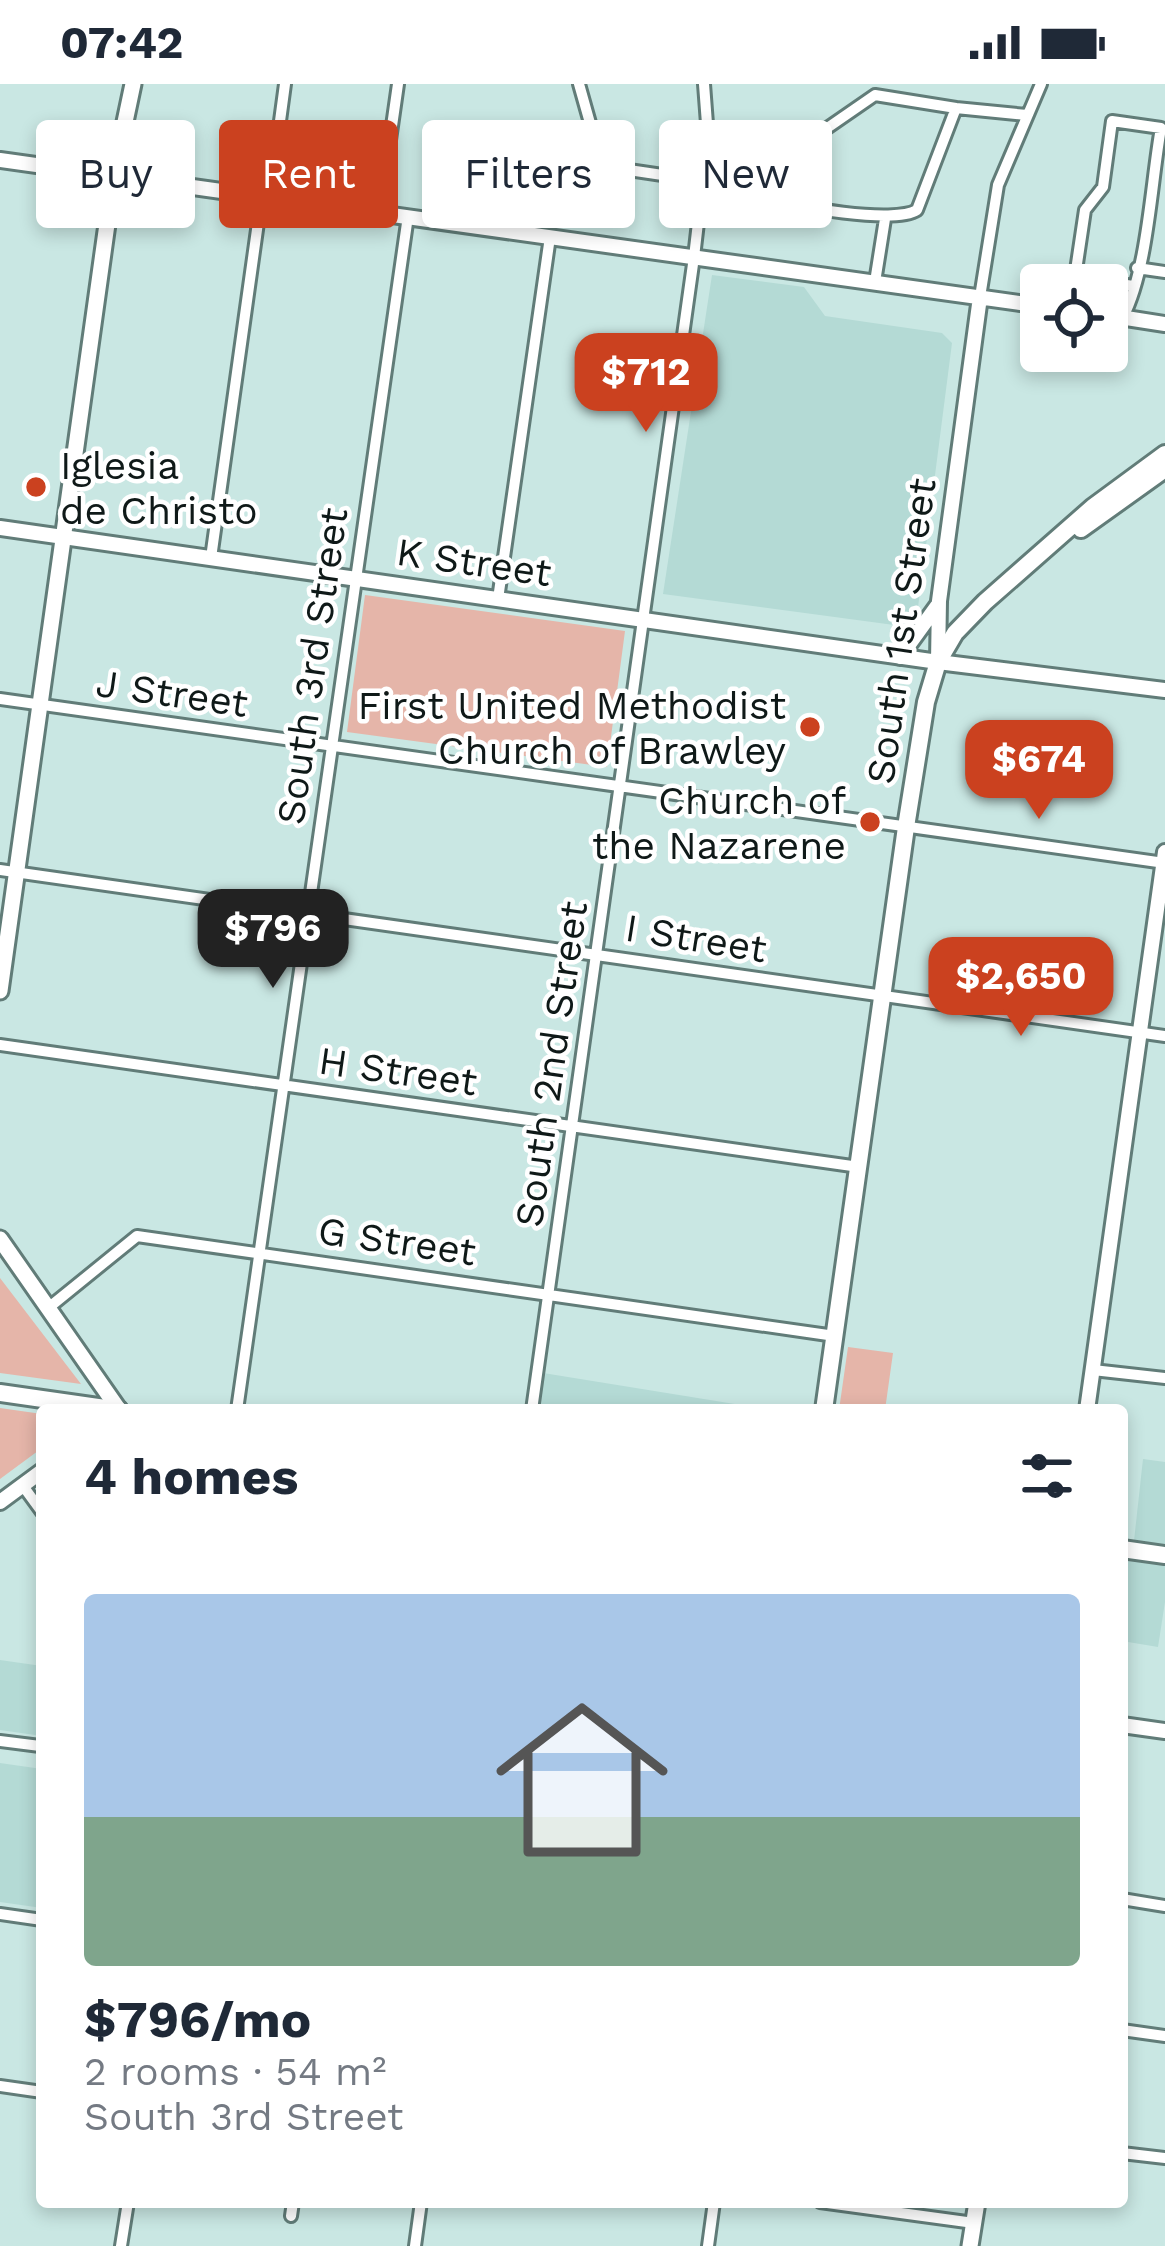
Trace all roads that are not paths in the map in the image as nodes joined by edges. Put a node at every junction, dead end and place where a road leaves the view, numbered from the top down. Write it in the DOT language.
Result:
graph roads {
  1 [pos="133,84"];
  2 [pos="285,84"];
  3 [pos="398,84"];
  4 [pos="579,84"];
  5 [pos="704,84"];
  6 [pos="1041,84"];
  7 [pos="956,108"];
  8 [pos="1027,115"];
  9 [pos="125,120"];
  10 [pos="279,120"];
  11 [pos="393,120"];
  12 [pos="589,120"];
  13 [pos="707,120"];
  14 [pos="1163,128"];
  15 [pos="0,160"];
  16 [pos="36,164"];
  17 [pos="398,214"];
  18 [pos="408,216"];
  19 [pos="885,219"];
  20 [pos="106,228"];
  21 [pos="261,228"];
  22 [pos="697,228"];
  23 [pos="550,237"];
  24 [pos="694,257"];
  25 [pos="1137,268"];
  26 [pos="1165,272"];
  27 [pos="875,282"];
  28 [pos="1133,286"];
  29 [pos="1128,294"];
  30 [pos="980,297"];
  31 [pos="1020,303"];
  32 [pos="1128,318"];
  33 [pos="1165,324"];
  34 [pos="1165,454"];
  35 [pos="1165,469"];
  36 [pos="0,528"];
  37 [pos="63,537"];
  38 [pos="1054,545"];
  39 [pos="211,558"];
  40 [pos="355,579"];
  41 [pos="498,599"];
  42 [pos="939,601"];
  43 [pos="644,620"];
  44 [pos="900,657"];
  45 [pos="938,662"];
  46 [pos="1165,689"];
  47 [pos="0,699"];
  48 [pos="40,705"];
  49 [pos="332,745"];
  50 [pos="621,786"];
  51 [pos="906,827"];
  52 [pos="1164,860"];
  53 [pos="8,871"];
  54 [pos="307,913"];
  55 [pos="597,953"];
  56 [pos="0,991"];
  57 [pos="883,996"];
  58 [pos="1138,1033"];
  59 [pos="1165,1036"];
  60 [pos="0,1045"];
  61 [pos="283,1085"];
  62 [pos="572,1126"];
  63 [pos="859,1168"];
  64 [pos="0,1239"];
  65 [pos="258,1252"];
  66 [pos="549,1293"];
  67 [pos="47,1309"];
  68 [pos="835,1336"];
  69 [pos="1093,1370"];
  70 [pos="1165,1378"];
  71 [pos="0,1393"];
  72 [pos="77,1404"];
  73 [pos="115,1404"];
  74 [pos="238,1404"];
  75 [pos="533,1404"];
  76 [pos="825,1404"];
  77 [pos="1088,1404"];
  78 [pos="36,1476"];
  79 [pos="23,1486"];
  80 [pos="0,1502"];
  81 [pos="36,1504"];
  82 [pos="1128,1550"];
  83 [pos="1165,1555"];
  84 [pos="1128,1726"];
  85 [pos="1165,1731"];
  86 [pos="0,1741"];
  87 [pos="36,1746"];
  88 [pos="1128,1900"];
  89 [pos="1165,1906"];
  90 [pos="0,1914"];
  91 [pos="36,1919"];
  92 [pos="1128,2031"];
  93 [pos="1165,2036"];
  94 [pos="0,2086"];
  95 [pos="36,2091"];
  96 [pos="1128,2154"];
  97 [pos="1165,2158"];
  98 [pos="127,2208"];
  99 [pos="420,2208"];
  100 [pos="713,2208"];
  101 [pos="864,2208"];
  102 [pos="975,2208"];
  103 [pos="974,2223"];
  104 [pos="122,2246"];
  105 [pos="415,2246"];
  106 [pos="708,2246"];
  107 [pos="970,2246"];
  1 -- 9 [label="main road"];
  2 -- 10 [label="street"];
  3 -- 11 [label="street"];
  4 -- 12 [label="street"];
  5 -- 13 [label="street, South 2nd Street"];
  6 -- 8 [label="street, South 1st Street"];
  7 -- 8 [label="street"];
  7 -- 19 [label="street"];
  7 -- 19 [label="street"];
  8 -- 30 [label="street, South 1st Street"];
  14 -- 25 [label="street"];
  14 -- 28 [label="street"];
  15 -- 16 [label="street"];
  17 -- 18 [label="street"];
  18 -- 23 [label="street"];
  18 -- 40 [label="street, South 3rd Street"];
  19 -- 27 [label="street"];
  20 -- 37 [label="main road"];
  21 -- 39 [label="street"];
  22 -- 24 [label="street, South 2nd Street"];
  23 -- 24 [label="street"];
  23 -- 41 [label="street"];
  24 -- 27 [label="street"];
  24 -- 43 [label="street, South 2nd Street"];
  25 -- 26 [label="street"];
  25 -- 28 [label="street"];
  27 -- 30 [label="street"];
  28 -- 29 [label="street"];
  30 -- 31 [label="street"];
  30 -- 42 [label="street, South 1st Street"];
  32 -- 33 [label="street"];
  34 -- 38 [label="main road"];
  35 -- 38 [label="main road"];
  36 -- 37 [label="street, K Street"];
  37 -- 39 [label="street, K Street"];
  37 -- 48 [label="main road"];
  38 -- 45 [label="main road"];
  39 -- 40 [label="street, K Street"];
  40 -- 41 [label="street, K Street"];
  40 -- 49 [label="street, South 3rd Street"];
  41 -- 43 [label="street, K Street"];
  42 -- 44 [label="street"];
  42 -- 45 [label="street, South 1st Street"];
  43 -- 44 [label="street, K Street"];
  43 -- 50 [label="street, South 2nd Street"];
  44 -- 45 [label="street, K Street"];
  45 -- 46 [label="street, K Street"];
  45 -- 51 [label="main road, South 1st Street"];
  47 -- 48 [label="street, J Street"];
  48 -- 49 [label="street, J Street"];
  48 -- 53 [label="main road"];
  49 -- 50 [label="street, J Street"];
  49 -- 54 [label="street, South 3rd Street"];
  50 -- 51 [label="street, J Street"];
  50 -- 55 [label="street, South 2nd Street"];
  51 -- 52 [label="street, J Street"];
  51 -- 57 [label="main road, South 1st Street"];
  52 -- 58 [label="street"];
  53 -- 54 [label="street, I Street"];
  53 -- 56 [label="main road"];
  54 -- 55 [label="street, I Street"];
  54 -- 61 [label="street, South 3rd Street"];
  55 -- 57 [label="street, I Street"];
  55 -- 62 [label="street, South 2nd Street"];
  57 -- 58 [label="street, I Street"];
  57 -- 63 [label="main road, South 1st Street"];
  58 -- 59 [label="street, I Street"];
  58 -- 69 [label="street"];
  60 -- 61 [label="street, H Street"];
  61 -- 62 [label="street, H Street"];
  61 -- 65 [label="street, South 3rd Street"];
  62 -- 63 [label="street, H Street"];
  62 -- 66 [label="street, South 2nd Street"];
  63 -- 68 [label="main road, South 1st Street"];
  64 -- 67 [label="main road"];
  65 -- 66 [label="street, G Street"];
  65 -- 67 [label="street, G Street"];
  65 -- 74 [label="street, South 3rd Street"];
  66 -- 68 [label="street, G Street"];
  66 -- 75 [label="street, South 2nd Street"];
  67 -- 73 [label="main road"];
  68 -- 76 [label="main road, South 1st Street"];
  69 -- 70 [label="street"];
  69 -- 77 [label="street"];
  71 -- 72 [label="main road"];
  78 -- 79 [label="street"];
  79 -- 80 [label="street"];
  79 -- 81 [label="street"];
  82 -- 83 [label="main road"];
  84 -- 85 [label="street"];
  86 -- 87 [label="street"];
  88 -- 89 [label="street"];
  90 -- 91 [label="street"];
  92 -- 93 [label="street"];
  94 -- 95 [label="street"];
  96 -- 97 [label="street"];
  98 -- 104 [label="street"];
  99 -- 105 [label="street"];
  100 -- 106 [label="street"];
  101 -- 103 [label="street"];
  102 -- 103 [label="main road"];
  103 -- 107 [label="main road"];
}
